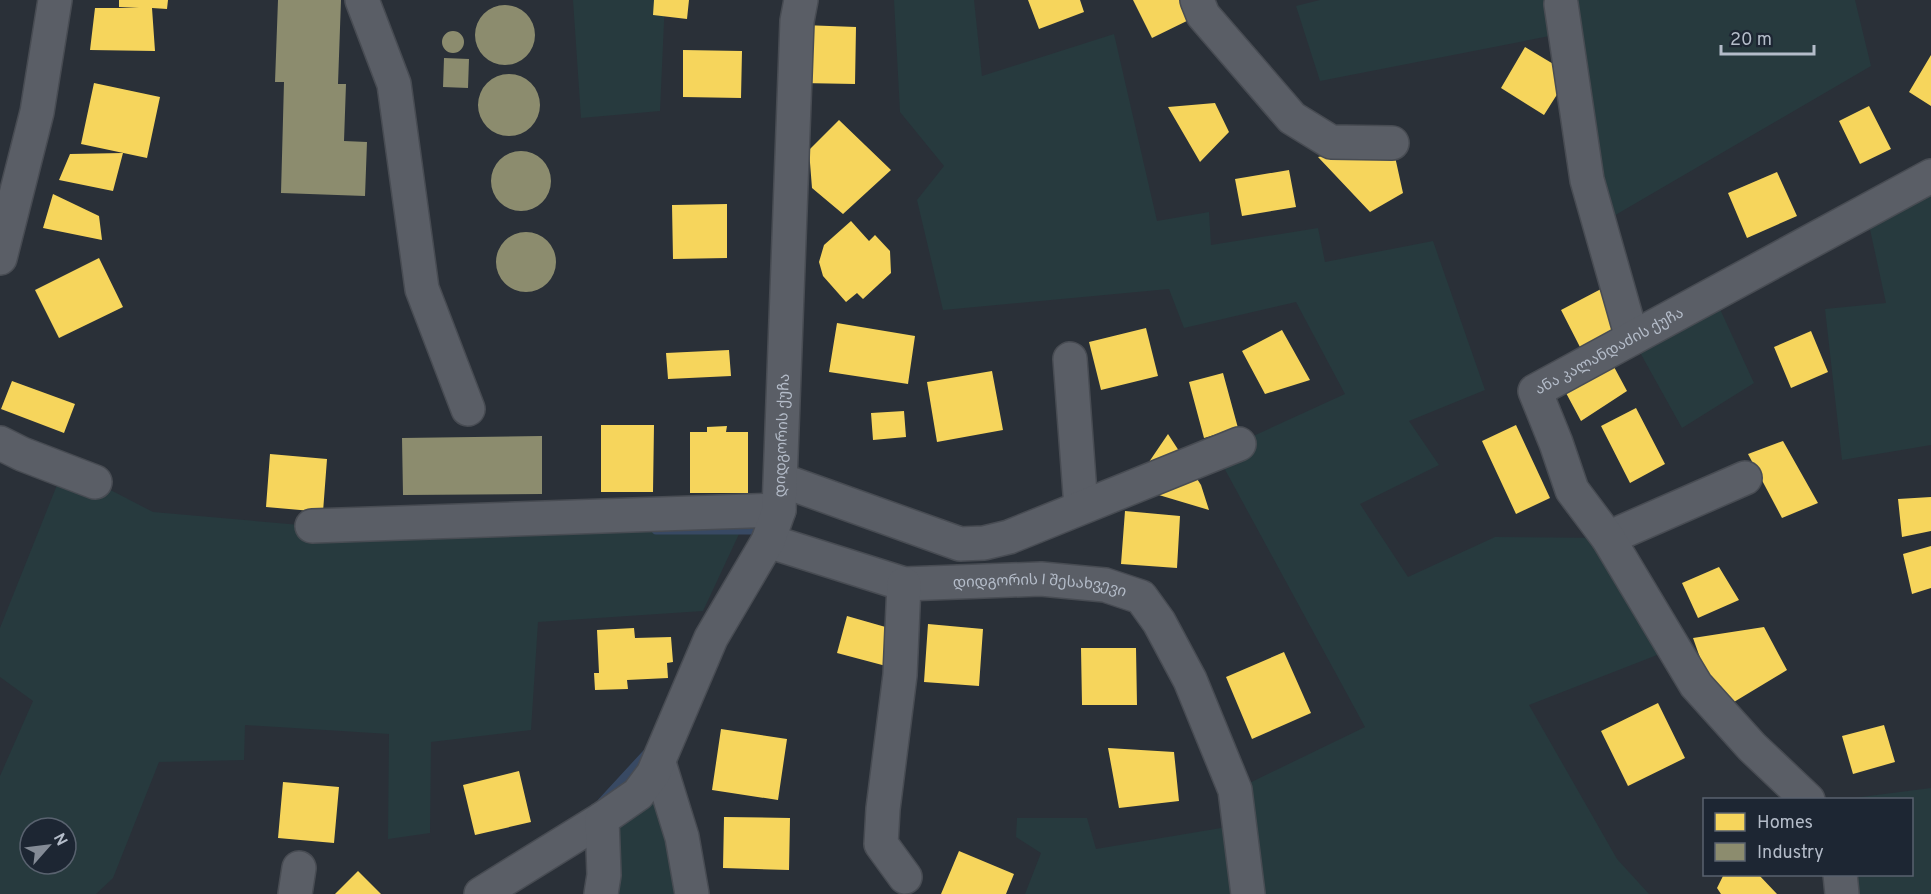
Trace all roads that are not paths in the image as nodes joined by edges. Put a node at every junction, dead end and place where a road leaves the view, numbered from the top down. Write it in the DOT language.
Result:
graph roads {
  1 [pos="55,0"];
  2 [pos="362,0"];
  3 [pos="801,0"];
  4 [pos="1197,0"];
  5 [pos="1561,4"];
  6 [pos="1392,144"];
  7 [pos="1931,176"];
  8 [pos="0,258"];
  9 [pos="1632,338"];
  10 [pos="1070,359"];
  11 [pos="468,408"];
  12 [pos="0,443"];
  13 [pos="1239,444"];
  14 [pos="1745,478"];
  15 [pos="95,482"];
  16 [pos="780,495"];
  17 [pos="1082,507"];
  18 [pos="312,526"];
  19 [pos="1608,538"];
  20 [pos="768,541"];
  21 [pos="904,584"];
  22 [pos="659,763"];
  23 [pos="1806,798"];
  24 [pos="602,819"];
  25 [pos="1840,876"];
  26 [pos="905,877"];
  27 [pos="481,894"];
  28 [pos="601,894"];
  29 [pos="692,894"];
  30 [pos="1248,894"];
  31 [pos="1842,894"];
  1 -- 8 [label="street"];
  2 -- 11 [label="street"];
  3 -- 16 [label="street, დიდგორის ქუჩა"];
  4 -- 6 [label="street"];
  5 -- 9 [label="street"];
  7 -- 9 [label="street, ანა კალანდაძის ქუჩა"];
  9 -- 19 [label="street, ანა კალანდაძის ქუჩა"];
  10 -- 17 [label="street"];
  12 -- 15 [label="street"];
  13 -- 17 [label="street"];
  14 -- 19 [label="street"];
  16 -- 17 [label="street"];
  16 -- 18 [label="street"];
  16 -- 20 [label="street, დიდგორის ქუჩა"];
  19 -- 23 [label="street, ანა კალანდაძის ქუჩა"];
  20 -- 21 [label="street, დიდგორის I შესახვევი"];
  20 -- 22 [label="street, დიდგორის ქუჩა"];
  21 -- 26 [label="street"];
  21 -- 30 [label="street, დიდგორის I შესახვევი"];
  22 -- 24 [label="street, დიდგორის ქუჩა"];
  22 -- 29 [label="street"];
  24 -- 27 [label="street, დიდგორის ქუჩა"];
  24 -- 28 [label="street"];
  25 -- 31 [label="street"];
}
